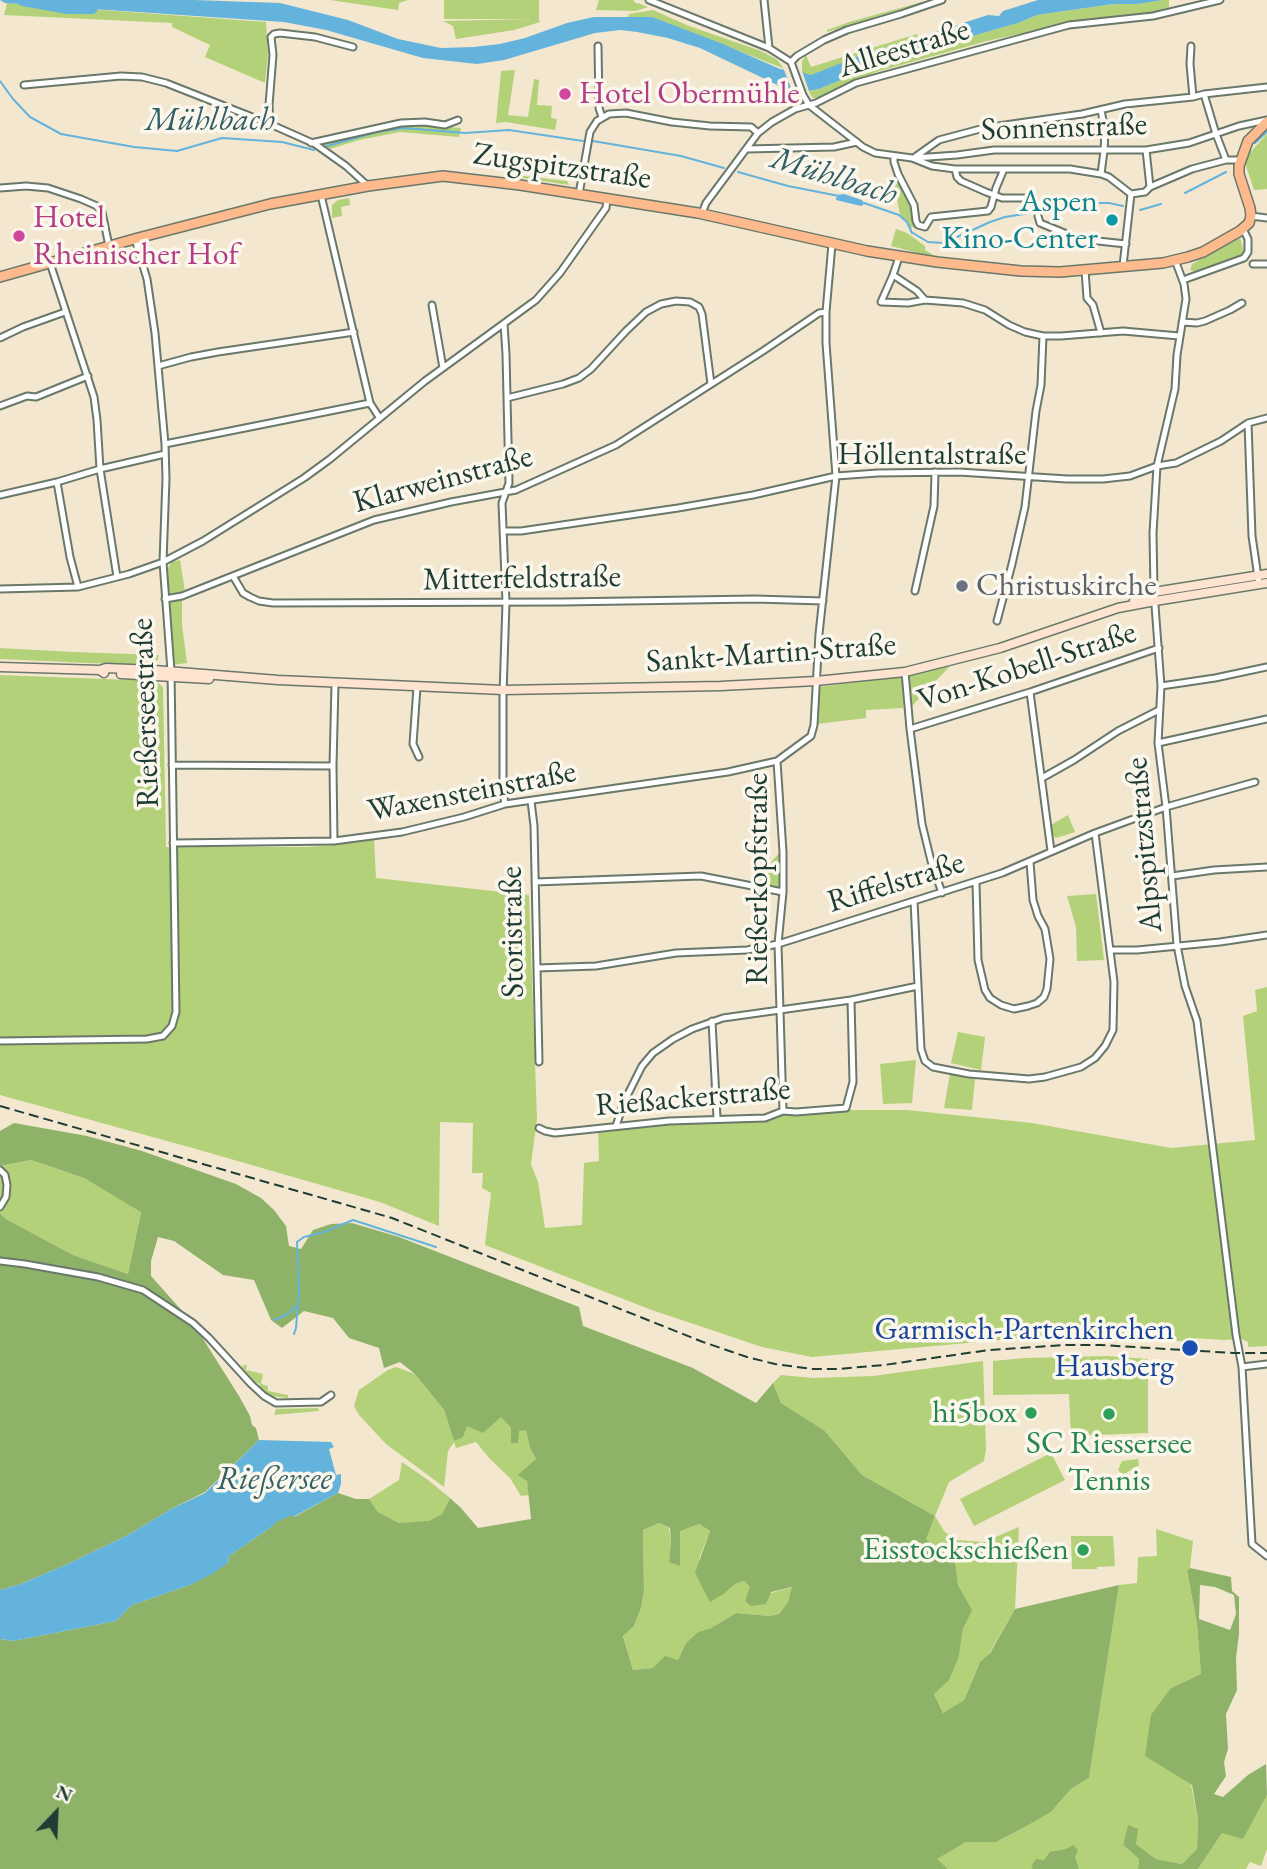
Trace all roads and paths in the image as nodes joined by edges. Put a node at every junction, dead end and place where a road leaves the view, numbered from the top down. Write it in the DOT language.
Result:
graph roads {
  1 [pos="649,0"];
  2 [pos="764,0"];
  3 [pos="942,0"];
  4 [pos="1220,0"];
  5 [pos="598,46"];
  6 [pos="1191,46"];
  7 [pos="353,47"];
  8 [pos="769,48"];
  9 [pos="791,62"];
  10 [pos="24,85"];
  11 [pos="1267,87"];
  12 [pos="1205,94"];
  13 [pos="1193,97"];
  14 [pos="809,105"];
  15 [pos="1101,110"];
  16 [pos="602,117"];
  17 [pos="458,120"];
  18 [pos="1267,121"];
  19 [pos="270,124"];
  20 [pos="758,133"];
  21 [pos="1216,134"];
  22 [pos="857,142"];
  23 [pos="313,144"];
  24 [pos="746,149"];
  25 [pos="1146,150"];
  26 [pos="1104,151"];
  27 [pos="894,156"];
  28 [pos="912,158"];
  29 [pos="1226,160"];
  30 [pos="955,169"];
  31 [pos="1004,169"];
  32 [pos="1240,171"];
  33 [pos="1101,174"];
  34 [pos="368,186"];
  35 [pos="1150,187"];
  36 [pos="0,188"];
  37 [pos="579,194"];
  38 [pos="1131,194"];
  39 [pos="321,195"];
  40 [pos="994,195"];
  41 [pos="1031,198"];
  42 [pos="607,199"];
  43 [pos="702,214"];
  44 [pos="1038,216"];
  45 [pos="1251,216"];
  46 [pos="1267,218"];
  47 [pos="1243,229"];
  48 [pos="135,239"];
  49 [pos="832,244"];
  50 [pos="1126,244"];
  51 [pos="108,246"];
  52 [pos="899,257"];
  53 [pos="1175,260"];
  54 [pos="50,263"];
  55 [pos="1253,264"];
  56 [pos="1267,264"];
  57 [pos="1124,266"];
  58 [pos="1085,270"];
  59 [pos="892,275"];
  60 [pos="0,277"];
  61 [pos="1183,280"];
  62 [pos="925,300"];
  63 [pos="1242,303"];
  64 [pos="432,305"];
  65 [pos="65,312"];
  66 [pos="826,312"];
  67 [pos="1182,319"];
  68 [pos="504,324"];
  69 [pos="354,332"];
  70 [pos="1101,333"];
  71 [pos="1043,336"];
  72 [pos="1179,337"];
  73 [pos="0,338"];
  74 [pos="158,366"];
  75 [pos="443,368"];
  76 [pos="88,376"];
  77 [pos="712,384"];
  78 [pos="507,398"];
  79 [pos="370,403"];
  80 [pos="0,405"];
  81 [pos="379,417"];
  82 [pos="1267,418"];
  83 [pos="1248,423"];
  84 [pos="165,444"];
  85 [pos="165,454"];
  86 [pos="1157,466"];
  87 [pos="100,469"];
  88 [pos="934,472"];
  89 [pos="836,476"];
  90 [pos="1030,476"];
  91 [pos="57,482"];
  92 [pos="506,493"];
  93 [pos="0,495"];
  94 [pos="504,531"];
  95 [pos="163,562"];
  96 [pos="1267,574"];
  97 [pos="233,576"];
  98 [pos="117,577"];
  99 [pos="1261,581"];
  100 [pos="78,587"];
  101 [pos="0,589"];
  102 [pos="915,591"];
  103 [pos="1154,596"];
  104 [pos="164,599"];
  105 [pos="823,601"];
  106 [pos="506,603"];
  107 [pos="997,621"];
  108 [pos="1159,648"];
  109 [pos="0,667"];
  110 [pos="1267,667"];
  111 [pos="905,672"];
  112 [pos="171,674"];
  113 [pos="816,681"];
  114 [pos="335,684"];
  115 [pos="1161,686"];
  116 [pos="417,687"];
  117 [pos="503,690"];
  118 [pos="1030,692"];
  119 [pos="1159,710"];
  120 [pos="1267,719"];
  121 [pos="910,729"];
  122 [pos="1158,743"];
  123 [pos="419,757"];
  124 [pos="777,761"];
  125 [pos="172,765"];
  126 [pos="333,766"];
  127 [pos="1042,778"];
  128 [pos="1255,782"];
  129 [pos="531,801"];
  130 [pos="505,804"];
  131 [pos="1166,807"];
  132 [pos="1095,833"];
  133 [pos="334,842"];
  134 [pos="173,843"];
  135 [pos="1051,852"];
  136 [pos="1030,862"];
  137 [pos="1267,867"];
  138 [pos="1172,876"];
  139 [pos="976,882"];
  140 [pos="535,883"];
  141 [pos="783,892"];
  142 [pos="942,893"];
  143 [pos="914,901"];
  144 [pos="1267,935"];
  145 [pos="778,944"];
  146 [pos="1177,945"];
  147 [pos="1110,950"];
  148 [pos="537,968"];
  149 [pos="918,986"];
  150 [pos="850,1000"];
  151 [pos="781,1010"];
  152 [pos="712,1021"];
  153 [pos="0,1041"];
  154 [pos="539,1062"];
  155 [pos="783,1111"];
  156 [pos="717,1118"];
  157 [pos="616,1126"];
  158 [pos="542,1130"];
  159 [pos="0,1170"];
  160 [pos="0,1207"];
  161 [pos="0,1261"];
  162 [pos="1267,1364"];
  163 [pos="1242,1367"];
  164 [pos="331,1395"];
  165 [pos="1267,1556"];
  1 -- 8 [label="street"];
  2 -- 8 [label="street"];
  3 -- 9 [label="street"];
  4 -- 14 [label="street, Alleestraße"];
  5 -- 16 [label="street"];
  6 -- 13 [label="street"];
  7 -- 19 [label="street"];
  8 -- 9 [label="street"];
  9 -- 14 [label="street"];
  10 -- 19 [label="street"];
  11 -- 12 [label="street"];
  12 -- 13 [label="street"];
  12 -- 21 [label="street"];
  13 -- 15 [label="street"];
  14 -- 20 [label="street, Alleestraße"];
  14 -- 22 [label="street"];
  15 -- 26 [label="street"];
  15 -- 28 [label="street"];
  16 -- 20 [label="street"];
  16 -- 37 [label="street"];
  17 -- 23 [label="street"];
  18 -- 21 [label="street, Sonnenstraße"];
  18 -- 32 [label="main road"];
  19 -- 23 [label="street"];
  20 -- 24 [label="street, Alleestraße"];
  21 -- 25 [label="street, Sonnenstraße"];
  21 -- 29 [label="street"];
  22 -- 24 [label="street"];
  22 -- 27 [label="street"];
  23 -- 34 [label="street"];
  24 -- 43 [label="street, Alleestraße"];
  25 -- 26 [label="street, Sonnenstraße"];
  25 -- 35 [label="street"];
  26 -- 28 [label="street, Sonnenstraße"];
  26 -- 33 [label="street"];
  27 -- 28 [label="street"];
  27 -- 40 [label="street"];
  28 -- 30 [label="street"];
  29 -- 32 [label="street"];
  29 -- 35 [label="street"];
  30 -- 31 [label="street"];
  30 -- 40 [label="street"];
  31 -- 33 [label="street"];
  31 -- 40 [label="street"];
  32 -- 45 [label="main road"];
  33 -- 38 [label="street"];
  34 -- 37 [label="main road, Zugspitzstraße"];
  34 -- 39 [label="main road, Zugspitzstraße"];
  35 -- 38 [label="street"];
  36 -- 51 [label="street"];
  37 -- 42 [label="main road, Zugspitzstraße"];
  38 -- 50 [label="street"];
  39 -- 48 [label="main road, Zugspitzstraße"];
  39 -- 69 [label="street"];
  40 -- 41 [label="street"];
  42 -- 43 [label="main road, Zugspitzstraße"];
  42 -- 68 [label="street"];
  43 -- 49 [label="main road, Zugspitzstraße"];
  44 -- 50 [label="street"];
  45 -- 46 [label="street"];
  45 -- 47 [label="main road"];
  47 -- 53 [label="main road, Zugspitzstraße"];
  47 -- 61 [label="street"];
  48 -- 51 [label="main road, Zugspitzstraße"];
  48 -- 74 [label="street, Rießerseestraße"];
  49 -- 52 [label="main road, Zugspitzstraße"];
  49 -- 66 [label="street, Rießerkopfstraße"];
  50 -- 57 [label="street"];
  51 -- 54 [label="main road, Zugspitzstraße"];
  52 -- 58 [label="main road, Zugspitzstraße"];
  52 -- 59 [label="street"];
  53 -- 57 [label="main road, Zugspitzstraße"];
  53 -- 61 [label="street"];
  54 -- 60 [label="main road, Zugspitzstraße"];
  54 -- 65 [label="street"];
  55 -- 56 [label="street"];
  57 -- 58 [label="main road, Zugspitzstraße"];
  58 -- 70 [label="street"];
  59 -- 62 [label="street"];
  59 -- 62 [label="street"];
  61 -- 67 [label="street, Alpspitzstraße"];
  62 -- 71 [label="street"];
  63 -- 67 [label="street"];
  64 -- 75 [label="street"];
  65 -- 73 [label="street"];
  65 -- 76 [label="street"];
  66 -- 77 [label="street, Klarweinstraße"];
  66 -- 89 [label="street, Rießerkopfstraße"];
  67 -- 72 [label="street, Alpspitzstraße"];
  68 -- 75 [label="street"];
  68 -- 78 [label="street"];
  69 -- 74 [label="street"];
  69 -- 79 [label="street"];
  70 -- 71 [label="street"];
  70 -- 72 [label="street"];
  71 -- 90 [label="street"];
  72 -- 86 [label="street, Alpspitzstraße"];
  74 -- 84 [label="street, Rießerseestraße"];
  75 -- 81 [label="street"];
  76 -- 80 [label="street"];
  76 -- 87 [label="street"];
  77 -- 78 [label="street"];
  77 -- 92 [label="street, Klarweinstraße"];
  78 -- 92 [label="street"];
  79 -- 81 [label="street"];
  79 -- 84 [label="street"];
  81 -- 95 [label="street"];
  82 -- 83 [label="street, Höllentalstraße"];
  83 -- 86 [label="street, Höllentalstraße"];
  83 -- 99 [label="street"];
  84 -- 85 [label="street, Rießerseestraße"];
  85 -- 87 [label="street"];
  85 -- 95 [label="street, Rießerseestraße"];
  86 -- 90 [label="street, Höllentalstraße"];
  86 -- 103 [label="street, Alpspitzstraße"];
  87 -- 91 [label="street"];
  87 -- 98 [label="street"];
  88 -- 89 [label="street, Höllentalstraße"];
  88 -- 90 [label="street, Höllentalstraße"];
  88 -- 102 [label="street"];
  89 -- 94 [label="street, Höllentalstraße"];
  89 -- 105 [label="street, Rießerkopfstraße"];
  90 -- 107 [label="street"];
  91 -- 93 [label="street"];
  91 -- 100 [label="street"];
  92 -- 94 [label="street"];
  92 -- 97 [label="street, Klarweinstraße"];
  94 -- 106 [label="street"];
  95 -- 98 [label="street"];
  95 -- 104 [label="street, Rießerseestraße"];
  96 -- 99 [label="main road, Sankt-Martin-Straße"];
  97 -- 104 [label="street, Klarweinstraße"];
  97 -- 106 [label="street, Mitterfeldstraße"];
  98 -- 100 [label="street"];
  99 -- 103 [label="main road, Sankt-Martin-Straße"];
  100 -- 101 [label="street"];
  103 -- 108 [label="street, Alpspitzstraße"];
  103 -- 111 [label="main road, Sankt-Martin-Straße"];
  104 -- 112 [label="street, Rießerseestraße"];
  105 -- 106 [label="street, Mitterfeldstraße"];
  105 -- 113 [label="street, Rießerkopfstraße"];
  106 -- 117 [label="street"];
  108 -- 115 [label="street, Alpspitzstraße"];
  108 -- 118 [label="street, Von-Kobell-Straße"];
  109 -- 112 [label="main road, Sankt-Martin-Straße"];
  110 -- 115 [label="street"];
  111 -- 113 [label="main road, Sankt-Martin-Straße"];
  111 -- 121 [label="street"];
  112 -- 114 [label="main road, Sankt-Martin-Straße"];
  112 -- 125 [label="street, Rießerseestraße"];
  113 -- 117 [label="main road, Sankt-Martin-Straße"];
  113 -- 124 [label="street, Rießerkopfstraße"];
  114 -- 116 [label="main road, Sankt-Martin-Straße"];
  114 -- 126 [label="street"];
  115 -- 119 [label="street, Alpspitzstraße"];
  116 -- 117 [label="main road, Sankt-Martin-Straße"];
  116 -- 123 [label="street"];
  117 -- 130 [label="street"];
  118 -- 121 [label="street, Von-Kobell-Straße"];
  118 -- 127 [label="street"];
  119 -- 122 [label="street, Alpspitzstraße"];
  119 -- 127 [label="street"];
  120 -- 122 [label="street"];
  121 -- 142 [label="street"];
  122 -- 131 [label="street, Alpspitzstraße"];
  124 -- 129 [label="street, Waxensteinstraße"];
  124 -- 141 [label="street, Rießerkopfstraße"];
  125 -- 126 [label="street"];
  125 -- 134 [label="street, Rießerseestraße"];
  126 -- 133 [label="street"];
  127 -- 135 [label="street"];
  128 -- 131 [label="street, Riffelstraße"];
  129 -- 130 [label="street, Waxensteinstraße"];
  129 -- 140 [label="street, Storistraße"];
  130 -- 133 [label="street, Waxensteinstraße"];
  131 -- 132 [label="street, Riffelstraße"];
  131 -- 138 [label="street, Alpspitzstraße"];
  132 -- 135 [label="street, Riffelstraße"];
  132 -- 147 [label="street"];
  133 -- 134 [label="street, Waxensteinstraße"];
  134 -- 153 [label="street, Rießerseestraße"];
  135 -- 136 [label="street, Riffelstraße"];
  136 -- 139 [label="street, Riffelstraße"];
  136 -- 139 [label="street"];
  137 -- 138 [label="street"];
  138 -- 146 [label="street, Alpspitzstraße"];
  139 -- 142 [label="street, Riffelstraße"];
  140 -- 141 [label="street"];
  140 -- 148 [label="street, Storistraße"];
  141 -- 145 [label="street, Rießerkopfstraße"];
  142 -- 143 [label="street, Riffelstraße"];
  143 -- 145 [label="street, Riffelstraße"];
  143 -- 149 [label="street"];
  144 -- 146 [label="street"];
  145 -- 148 [label="street, Riffelstraße"];
  145 -- 151 [label="street, Rießerkopfstraße"];
  146 -- 147 [label="street"];
  146 -- 163 [label="street, Alpspitzstraße"];
  147 -- 149 [label="street"];
  148 -- 154 [label="street, Storistraße"];
  149 -- 150 [label="street"];
  150 -- 151 [label="street"];
  150 -- 155 [label="street, Rießackerstraße"];
  151 -- 152 [label="street"];
  151 -- 155 [label="street, Rießerkopfstraße"];
  152 -- 156 [label="street"];
  152 -- 157 [label="street"];
  155 -- 156 [label="street, Rießackerstraße"];
  156 -- 157 [label="street, Rießackerstraße"];
  157 -- 158 [label="street, Rießackerstraße"];
  159 -- 160 [label="street"];
  161 -- 164 [label="street"];
  162 -- 163 [label="street"];
  163 -- 165 [label="street, Alpspitzstraße"];
}
